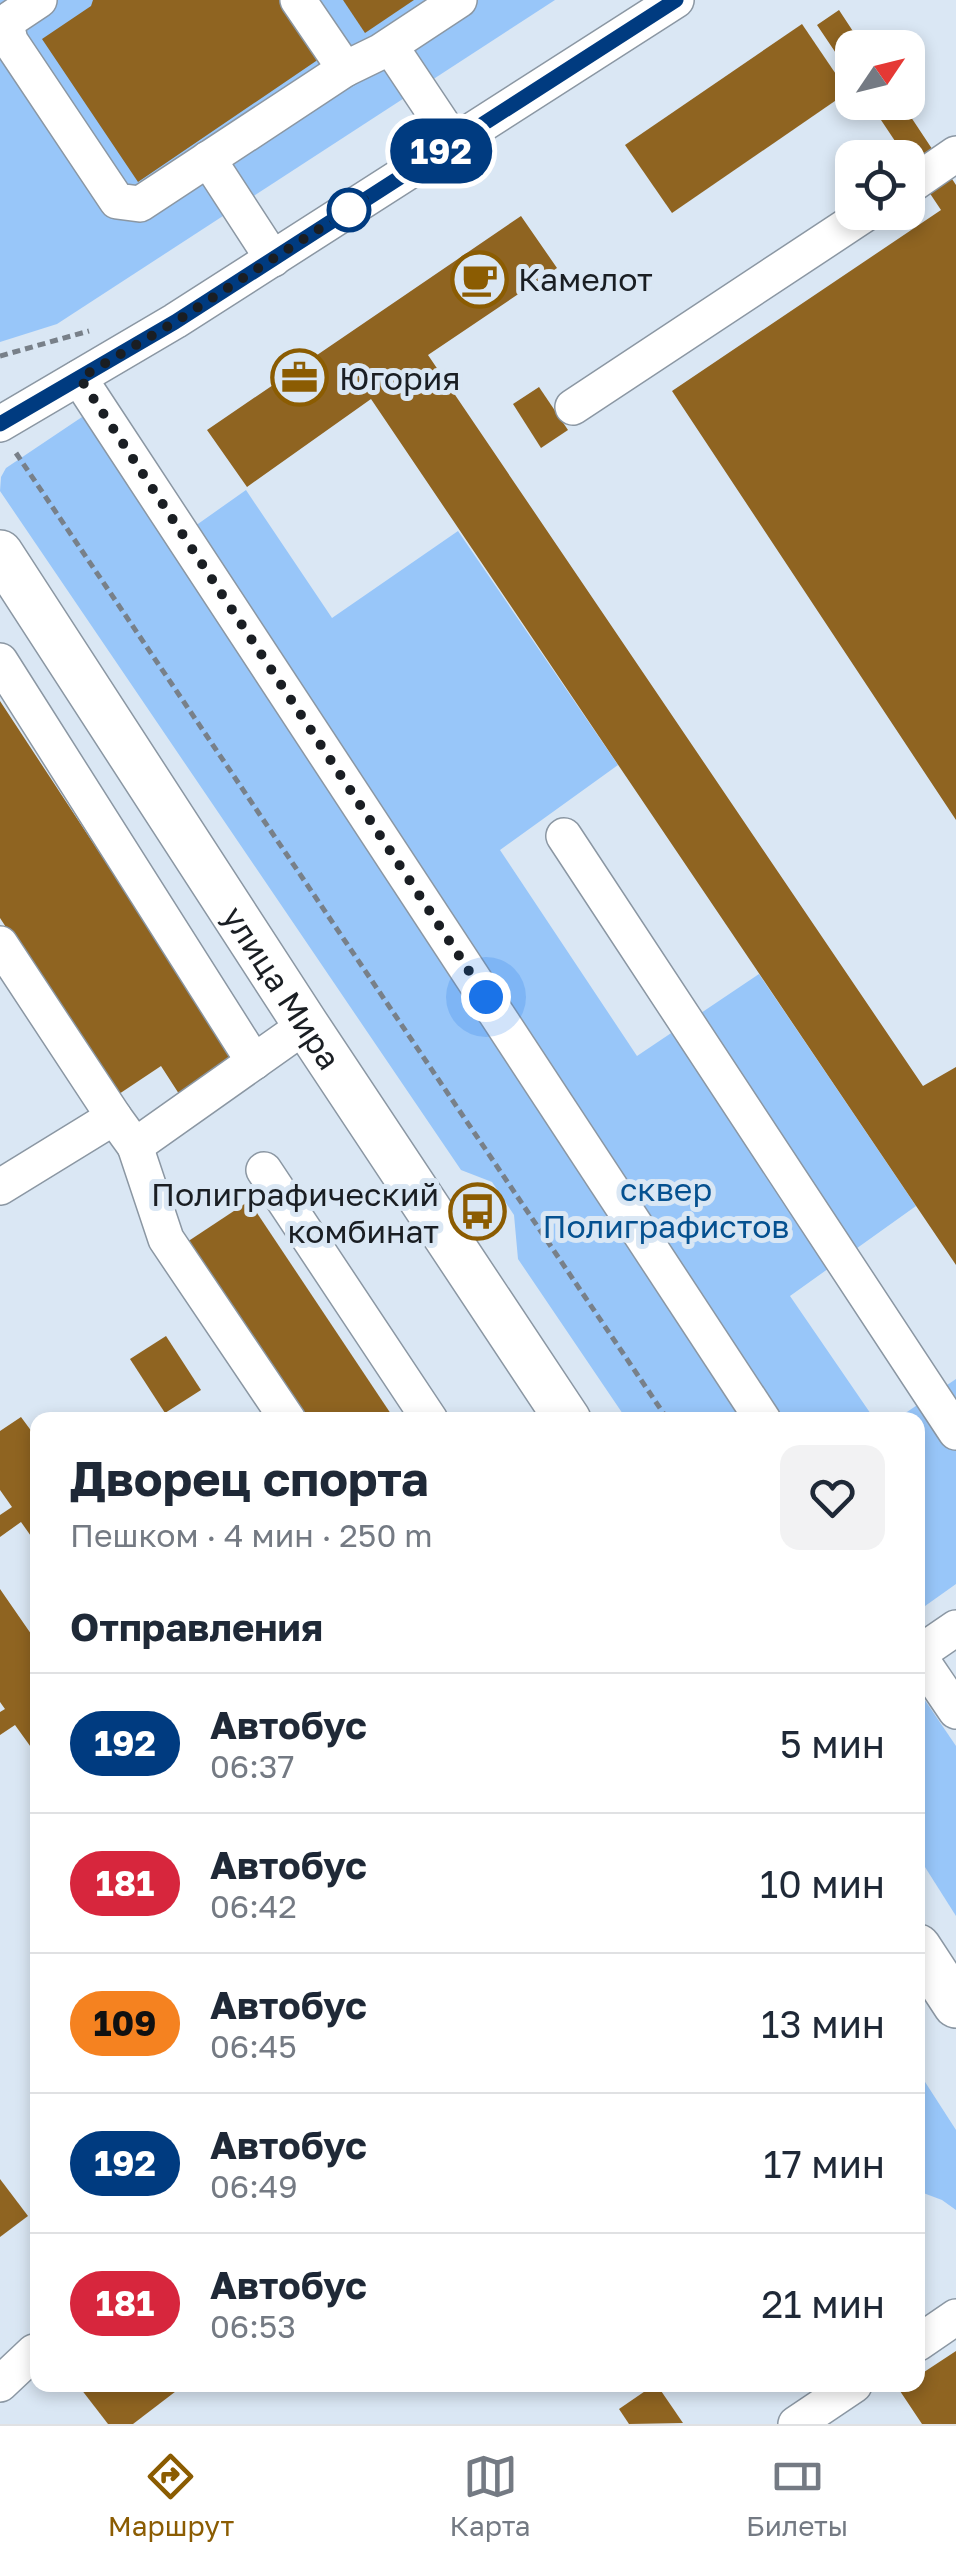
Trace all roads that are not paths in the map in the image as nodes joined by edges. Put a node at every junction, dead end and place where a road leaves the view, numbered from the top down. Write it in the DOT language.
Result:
graph roads {
  1 [pos="38,0"];
  2 [pos="298,0"];
  3 [pos="460,0"];
  4 [pos="676,0"];
  5 [pos="390,46"];
  6 [pos="345,70"];
  7 [pos="454,142"];
  8 [pos="956,154"];
  9 [pos="208,159"];
  10 [pos="925,175"];
  11 [pos="841,230"];
  12 [pos="274,258"];
  13 [pos="80,378"];
  14 [pos="572,407"];
  15 [pos="6,435"];
  16 [pos="0,553"];
  17 [pos="0,661"];
  18 [pos="564,836"];
  19 [pos="0,944"];
  20 [pos="306,1025"];
  21 [pos="254,1062"];
  22 [pos="114,1117"];
  23 [pos="136,1146"];
  24 [pos="264,1170"];
  25 [pos="0,1187"];
  26 [pos="283,1412"];
  27 [pos="425,1412"];
  28 [pos="563,1412"];
  29 [pos="758,1412"];
  30 [pos="956,1432"];
  31 [pos="956,1628"];
  32 [pos="925,1650"];
  33 [pos="925,1666"];
  34 [pos="956,1712"];
  35 [pos="925,1958"];
  36 [pos="956,2005"];
  37 [pos="956,2317"];
  38 [pos="925,2337"];
  39 [pos="30,2353"];
  40 [pos="30,2356"];
  41 [pos="0,2364"];
  42 [pos="0,2384"];
  43 [pos="844,2392"];
  44 [pos="796,2424"];
  1 -- 9 [label="street"];
  2 -- 6 [label="street"];
  3 -- 5 [label="street"];
  4 -- 7 [label="street"];
  5 -- 6 [label="street"];
  5 -- 7 [label="street"];
  6 -- 9 [label="street"];
  7 -- 12 [label="street"];
  8 -- 10 [label="street"];
  9 -- 12 [label="street"];
  11 -- 14 [label="street"];
  12 -- 13 [label="street"];
  13 -- 15 [label="street"];
  13 -- 29 [label="street"];
  16 -- 20 [label="main road, улица Мира"];
  17 -- 21 [label="street"];
  18 -- 30 [label="street"];
  19 -- 22 [label="street"];
  20 -- 21 [label="street"];
  20 -- 28 [label="main road, улица Мира"];
  21 -- 23 [label="street"];
  22 -- 23 [label="street"];
  22 -- 25 [label="street"];
  23 -- 26 [label="street"];
  24 -- 27 [label="street"];
  31 -- 32 [label="street"];
  33 -- 34 [label="street"];
  35 -- 36 [label="main road"];
  37 -- 38 [label="street"];
  39 -- 41 [label="street"];
  40 -- 42 [label="street"];
  43 -- 44 [label="street"];
}
